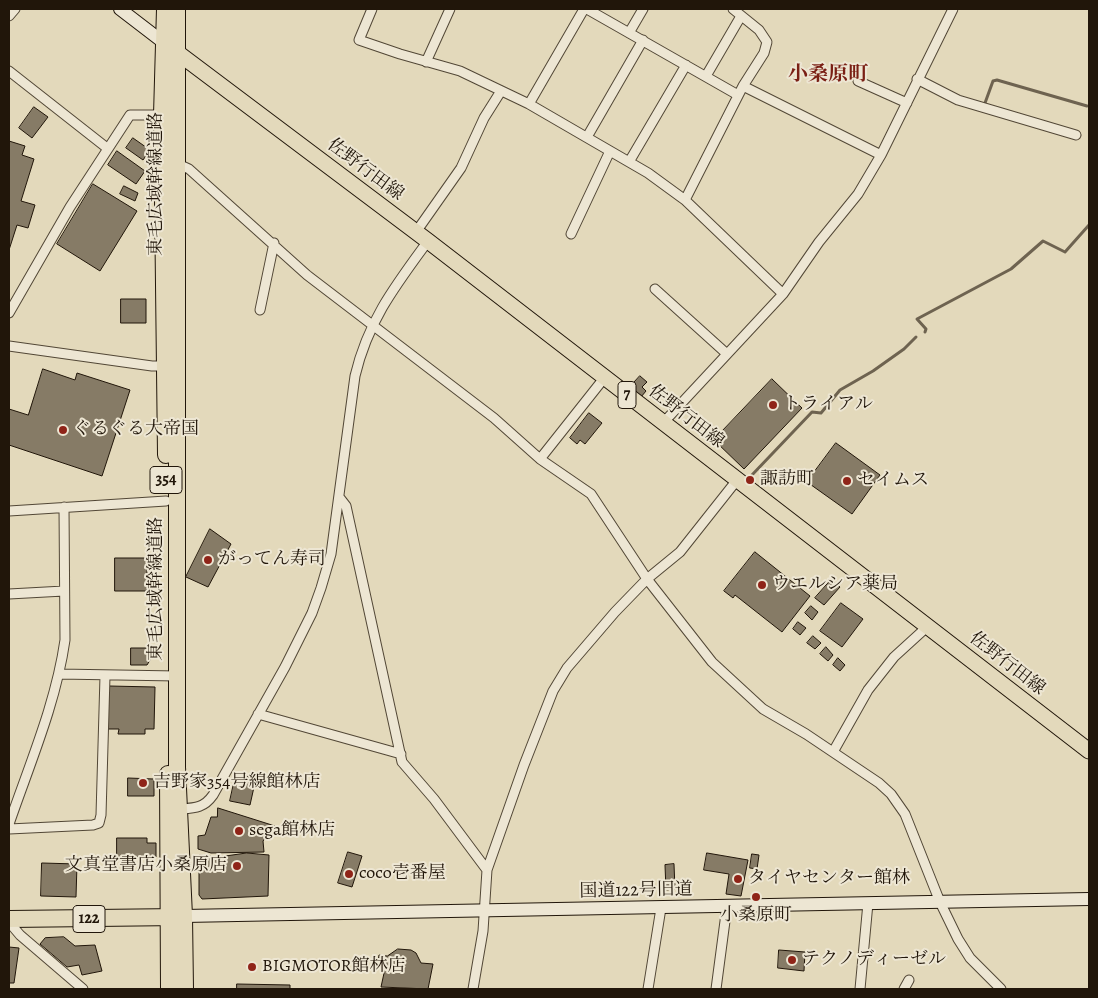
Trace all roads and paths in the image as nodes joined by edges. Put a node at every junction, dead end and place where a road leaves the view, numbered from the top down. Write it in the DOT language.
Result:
graph roads {
  1 [pos="15,9"];
  2 [pos="120,9"];
  3 [pos="165,9"];
  4 [pos="177,9"];
  5 [pos="372,9"];
  6 [pos="450,9"];
  7 [pos="586,9"];
  8 [pos="643,9"];
  9 [pos="733,9"];
  10 [pos="953,9"];
  11 [pos="9,16"];
  12 [pos="741,16"];
  13 [pos="629,33"];
  14 [pos="642,40"];
  15 [pos="169,46"];
  16 [pos="426,62"];
  17 [pos="686,65"];
  18 [pos="9,71"];
  19 [pos="706,76"];
  20 [pos="917,79"];
  21 [pos="858,81"];
  22 [pos="743,86"];
  23 [pos="501,91"];
  24 [pos="738,95"];
  25 [pos="907,103"];
  26 [pos="529,104"];
  27 [pos="162,115"];
  28 [pos="1076,136"];
  29 [pos="587,137"];
  30 [pos="107,148"];
  31 [pos="610,150"];
  32 [pos="881,155"];
  33 [pos="629,162"];
  34 [pos="176,163"];
  35 [pos="685,200"];
  36 [pos="572,234"];
  37 [pos="422,237"];
  38 [pos="274,243"];
  39 [pos="655,289"];
  40 [pos="783,294"];
  41 [pos="260,310"];
  42 [pos="9,313"];
  43 [pos="372,325"];
  44 [pos="9,346"];
  45 [pos="728,354"];
  46 [pos="164,366"];
  47 [pos="605,377"];
  48 [pos="664,422"];
  49 [pos="540,459"];
  50 [pos="737,480"];
  51 [pos="339,497"];
  52 [pos="166,501"];
  53 [pos="64,507"];
  54 [pos="9,511"];
  55 [pos="647,579"];
  56 [pos="64,592"];
  57 [pos="9,594"];
  58 [pos="928,626"];
  59 [pos="59,674"];
  60 [pos="104,676"];
  61 [pos="173,676"];
  62 [pos="258,714"];
  63 [pos="1089,751"];
  64 [pos="833,752"];
  65 [pos="401,754"];
  66 [pos="180,809"];
  67 [pos="9,824"];
  68 [pos="9,829"];
  69 [pos="487,870"];
  70 [pos="1089,899"];
  71 [pos="940,902"];
  72 [pos="868,903"];
  73 [pos="727,906"];
  74 [pos="661,908"];
  75 [pos="484,912"];
  76 [pos="177,917"];
  77 [pos="9,920"];
  78 [pos="909,980"];
  79 [pos="998,988"];
  80 [pos="83,989"];
  81 [pos="169,989"];
  82 [pos="185,989"];
  83 [pos="473,989"];
  84 [pos="648,989"];
  85 [pos="716,989"];
  86 [pos="860,989"];
  87 [pos="904,989"];
  1 -- 11 [label="street"];
  2 -- 15 [label="street"];
  3 -- 15 [label="highway, 東毛広域幹線道路 / 354"];
  4 -- 15 [label="highway, 東毛広域幹線道路 / 354"];
  5 -- 16 [label="street"];
  6 -- 16 [label="street"];
  7 -- 13 [label="street"];
  7 -- 26 [label="street"];
  8 -- 13 [label="street"];
  9 -- 12 [label="street"];
  10 -- 20 [label="street"];
  12 -- 19 [label="street"];
  12 -- 22 [label="street"];
  13 -- 14 [label="street"];
  14 -- 17 [label="street"];
  14 -- 29 [label="street"];
  15 -- 27 [label="highway, 東毛広域幹線道路 / 354"];
  15 -- 34 [label="highway, 東毛広域幹線道路 / 354"];
  15 -- 37 [label="main road, 佐野行田線 / 7"];
  16 -- 23 [label="street"];
  17 -- 19 [label="street"];
  17 -- 33 [label="street"];
  18 -- 30 [label="street"];
  19 -- 24 [label="street"];
  20 -- 25 [label="street"];
  20 -- 28 [label="street"];
  21 -- 25 [label="street"];
  22 -- 24 [label="street"];
  22 -- 32 [label="street"];
  23 -- 26 [label="street"];
  23 -- 37 [label="street"];
  24 -- 35 [label="street"];
  25 -- 32 [label="street"];
  26 -- 29 [label="street"];
  27 -- 30 [label="street"];
  27 -- 46 [label="highway, 東毛広域幹線道路 / 354"];
  29 -- 31 [label="street"];
  30 -- 42 [label="street"];
  31 -- 33 [label="street"];
  31 -- 36 [label="street"];
  32 -- 40 [label="street"];
  33 -- 35 [label="street"];
  34 -- 38 [label="street"];
  34 -- 61 [label="highway, 東毛広域幹線道路 / 354"];
  35 -- 40 [label="street"];
  37 -- 43 [label="street"];
  37 -- 47 [label="main road, 佐野行田線 / 7"];
  38 -- 41 [label="street"];
  38 -- 43 [label="street"];
  39 -- 45 [label="street"];
  40 -- 45 [label="street"];
  43 -- 49 [label="street"];
  43 -- 51 [label="street"];
  44 -- 46 [label="street"];
  45 -- 48 [label="street"];
  46 -- 52 [label="highway, 東毛広域幹線道路 / 354"];
  47 -- 48 [label="main road, 佐野行田線 / 7"];
  47 -- 49 [label="street"];
  48 -- 50 [label="main road, 佐野行田線 / 7"];
  49 -- 55 [label="street"];
  50 -- 55 [label="street"];
  50 -- 58 [label="main road, 佐野行田線 / 7"];
  51 -- 62 [label="street"];
  51 -- 65 [label="street"];
  52 -- 53 [label="street"];
  52 -- 61 [label="highway, 東毛広域幹線道路 / 354"];
  53 -- 54 [label="street"];
  53 -- 56 [label="street"];
  55 -- 64 [label="street"];
  55 -- 69 [label="street"];
  56 -- 57 [label="street"];
  56 -- 59 [label="street"];
  58 -- 63 [label="main road, 佐野行田線 / 7"];
  58 -- 64 [label="street"];
  59 -- 60 [label="street"];
  59 -- 67 [label="street"];
  60 -- 61 [label="street"];
  60 -- 68 [label="street"];
  61 -- 66 [label="highway, 東毛広域幹線道路 / 354"];
  61 -- 76 [label="highway, 東毛広域幹線道路 / 354"];
  62 -- 65 [label="street"];
  62 -- 66 [label="street"];
  64 -- 71 [label="street"];
  65 -- 69 [label="street"];
  66 -- 76 [label="highway, 東毛広域幹線道路 / 354"];
  69 -- 75 [label="street"];
  70 -- 71 [label="street, 国道122号旧道"];
  71 -- 72 [label="street, 国道122号旧道"];
  71 -- 79 [label="street"];
  72 -- 73 [label="street, 国道122号旧道"];
  72 -- 86 [label="street"];
  73 -- 74 [label="street, 国道122号旧道"];
  73 -- 85 [label="street"];
  74 -- 75 [label="street, 国道122号旧道"];
  74 -- 84 [label="street"];
  75 -- 76 [label="street, 国道122号旧道"];
  75 -- 83 [label="street"];
  76 -- 77 [label="highway, 122"];
  76 -- 81 [label="highway, 東毛広域幹線道路 / 354"];
  76 -- 82 [label="highway, 東毛広域幹線道路 / 354"];
  77 -- 80 [label="street"];
  78 -- 87 [label="street"];
}
